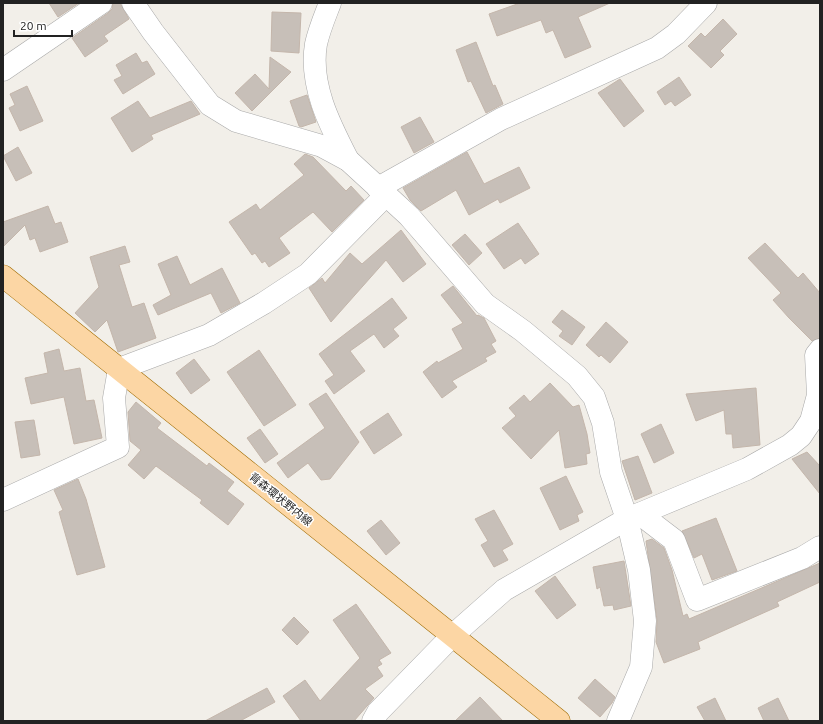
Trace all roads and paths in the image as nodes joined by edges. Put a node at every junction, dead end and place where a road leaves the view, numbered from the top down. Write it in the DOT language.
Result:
graph roads {
  1 [pos="101,3"];
  2 [pos="133,3"];
  3 [pos="330,3"];
  4 [pos="706,3"];
  5 [pos="3,70"];
  6 [pos="348,160"];
  7 [pos="382,191"];
  8 [pos="3,276"];
  9 [pos="820,350"];
  10 [pos="119,369"];
  11 [pos="3,500"];
  12 [pos="634,516"];
  13 [pos="820,547"];
  14 [pos="452,636"];
  15 [pos="374,721"];
  16 [pos="559,721"];
  17 [pos="618,721"];
  1 -- 5 [label="street"];
  2 -- 6 [label="street"];
  3 -- 6 [label="street"];
  4 -- 7 [label="street"];
  6 -- 7 [label="street"];
  7 -- 10 [label="street"];
  7 -- 12 [label="street"];
  8 -- 10 [label="main road, 青森環状野内線"];
  9 -- 12 [label="street"];
  10 -- 11 [label="street"];
  10 -- 14 [label="main road, 青森環状野内線"];
  12 -- 13 [label="street"];
  12 -- 14 [label="street"];
  12 -- 17 [label="street"];
  14 -- 15 [label="street"];
  14 -- 16 [label="main road, 青森環状野内線"];
}
